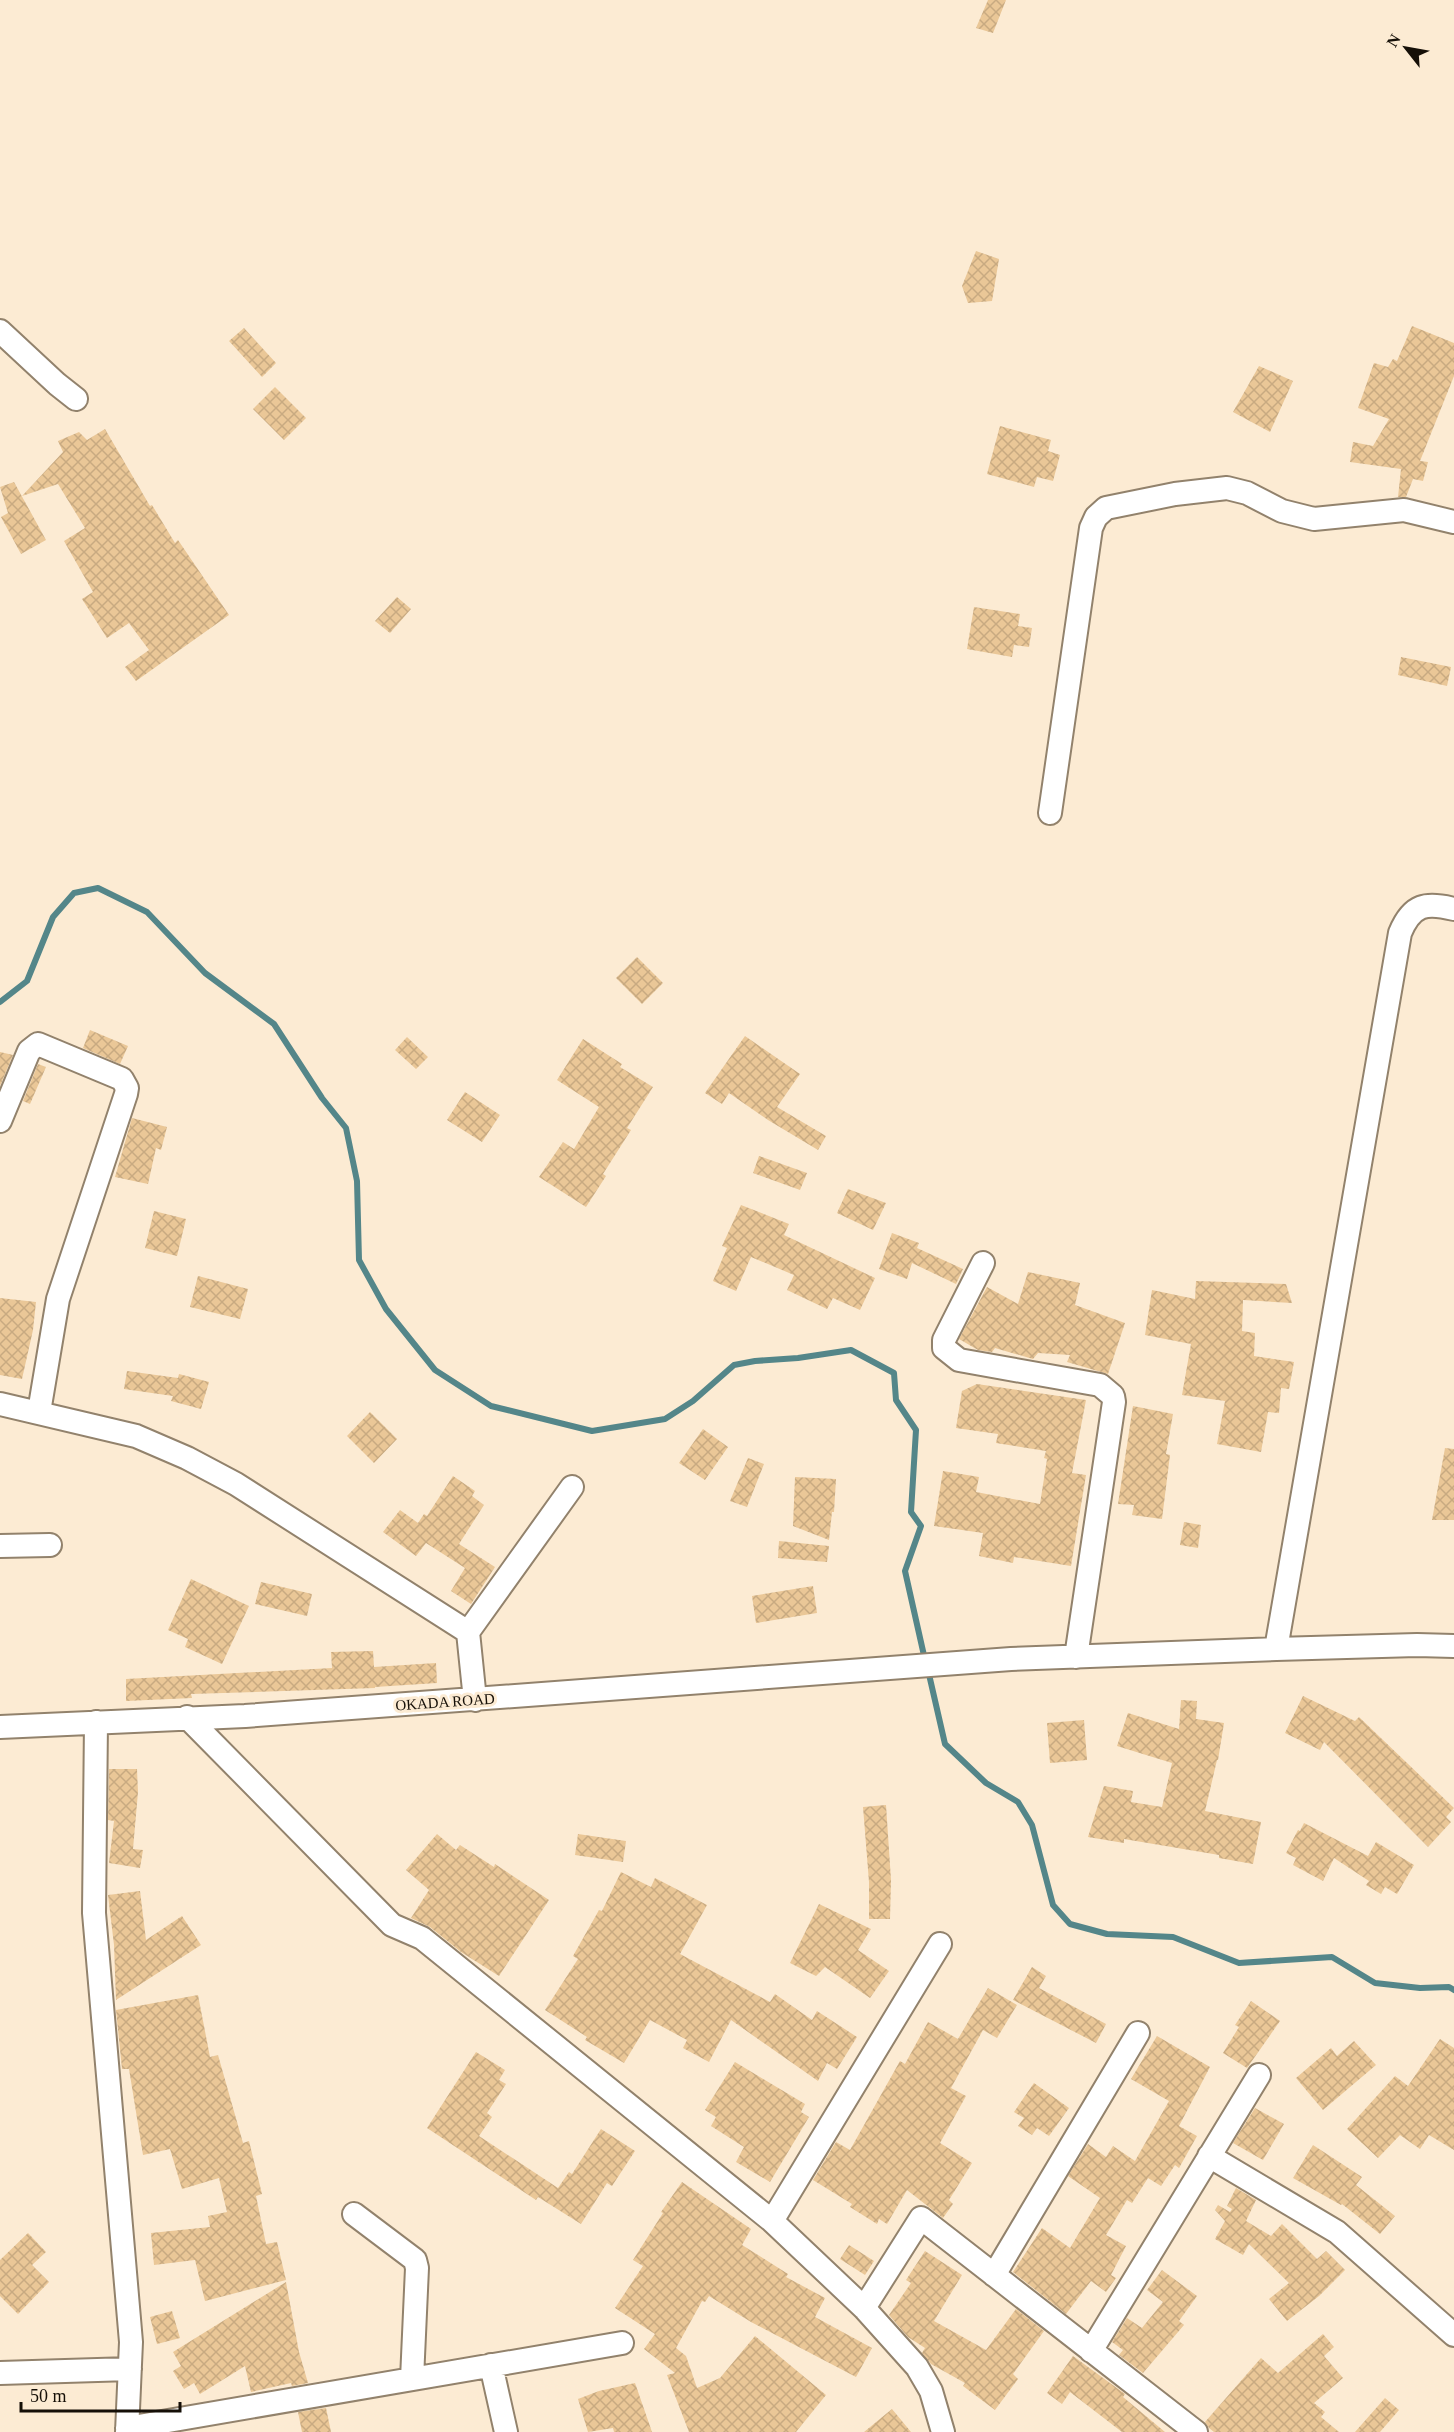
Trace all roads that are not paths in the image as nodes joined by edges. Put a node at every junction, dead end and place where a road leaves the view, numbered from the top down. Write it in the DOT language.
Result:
graph roads {
  1 [pos="0,331"];
  2 [pos="76,399"];
  3 [pos="1454,522"];
  4 [pos="1050,813"];
  5 [pos="1454,909"];
  6 [pos="0,1121"];
  7 [pos="983,1263"];
  8 [pos="0,1404"];
  9 [pos="39,1412"];
  10 [pos="572,1487"];
  11 [pos="50,1545"];
  12 [pos="0,1546"];
  13 [pos="468,1632"];
  14 [pos="1454,1646"];
  15 [pos="1276,1649"];
  16 [pos="1076,1657"];
  17 [pos="475,1700"];
  18 [pos="187,1718"];
  19 [pos="96,1722"];
  20 [pos="0,1727"];
  21 [pos="940,1944"];
  22 [pos="1138,2033"];
  23 [pos="1259,2074"];
  24 [pos="1209,2156"];
  25 [pos="354,2214"];
  26 [pos="772,2221"];
  27 [pos="994,2275"];
  28 [pos="864,2308"];
  29 [pos="1454,2334"];
  30 [pos="622,2343"];
  31 [pos="1091,2351"];
  32 [pos="492,2365"];
  33 [pos="130,2369"];
  34 [pos="0,2373"];
  35 [pos="412,2379"];
  36 [pos="127,2430"];
  37 [pos="506,2432"];
  38 [pos="943,2432"];
  39 [pos="1196,2432"];
  1 -- 2 [label="street"];
  3 -- 4 [label="street"];
  5 -- 15 [label="street"];
  6 -- 9 [label="street"];
  7 -- 16 [label="street"];
  8 -- 9 [label="street"];
  9 -- 13 [label="street"];
  10 -- 13 [label="street"];
  11 -- 12 [label="street"];
  13 -- 17 [label="street"];
  14 -- 15 [label="street, OKADA ROAD"];
  15 -- 16 [label="street, OKADA ROAD"];
  16 -- 17 [label="street, OKADA ROAD"];
  17 -- 18 [label="street, OKADA ROAD"];
  18 -- 19 [label="street, OKADA ROAD"];
  18 -- 26 [label="street"];
  19 -- 20 [label="street, OKADA ROAD"];
  19 -- 33 [label="street"];
  21 -- 26 [label="street"];
  22 -- 27 [label="street"];
  23 -- 24 [label="street"];
  24 -- 29 [label="street"];
  24 -- 31 [label="street"];
  25 -- 35 [label="street"];
  26 -- 28 [label="street"];
  27 -- 28 [label="street"];
  27 -- 31 [label="street"];
  28 -- 38 [label="street"];
  30 -- 32 [label="street"];
  31 -- 39 [label="street"];
  32 -- 35 [label="street"];
  32 -- 37 [label="street"];
  33 -- 34 [label="street"];
  33 -- 36 [label="street"];
  35 -- 36 [label="street"];
}
